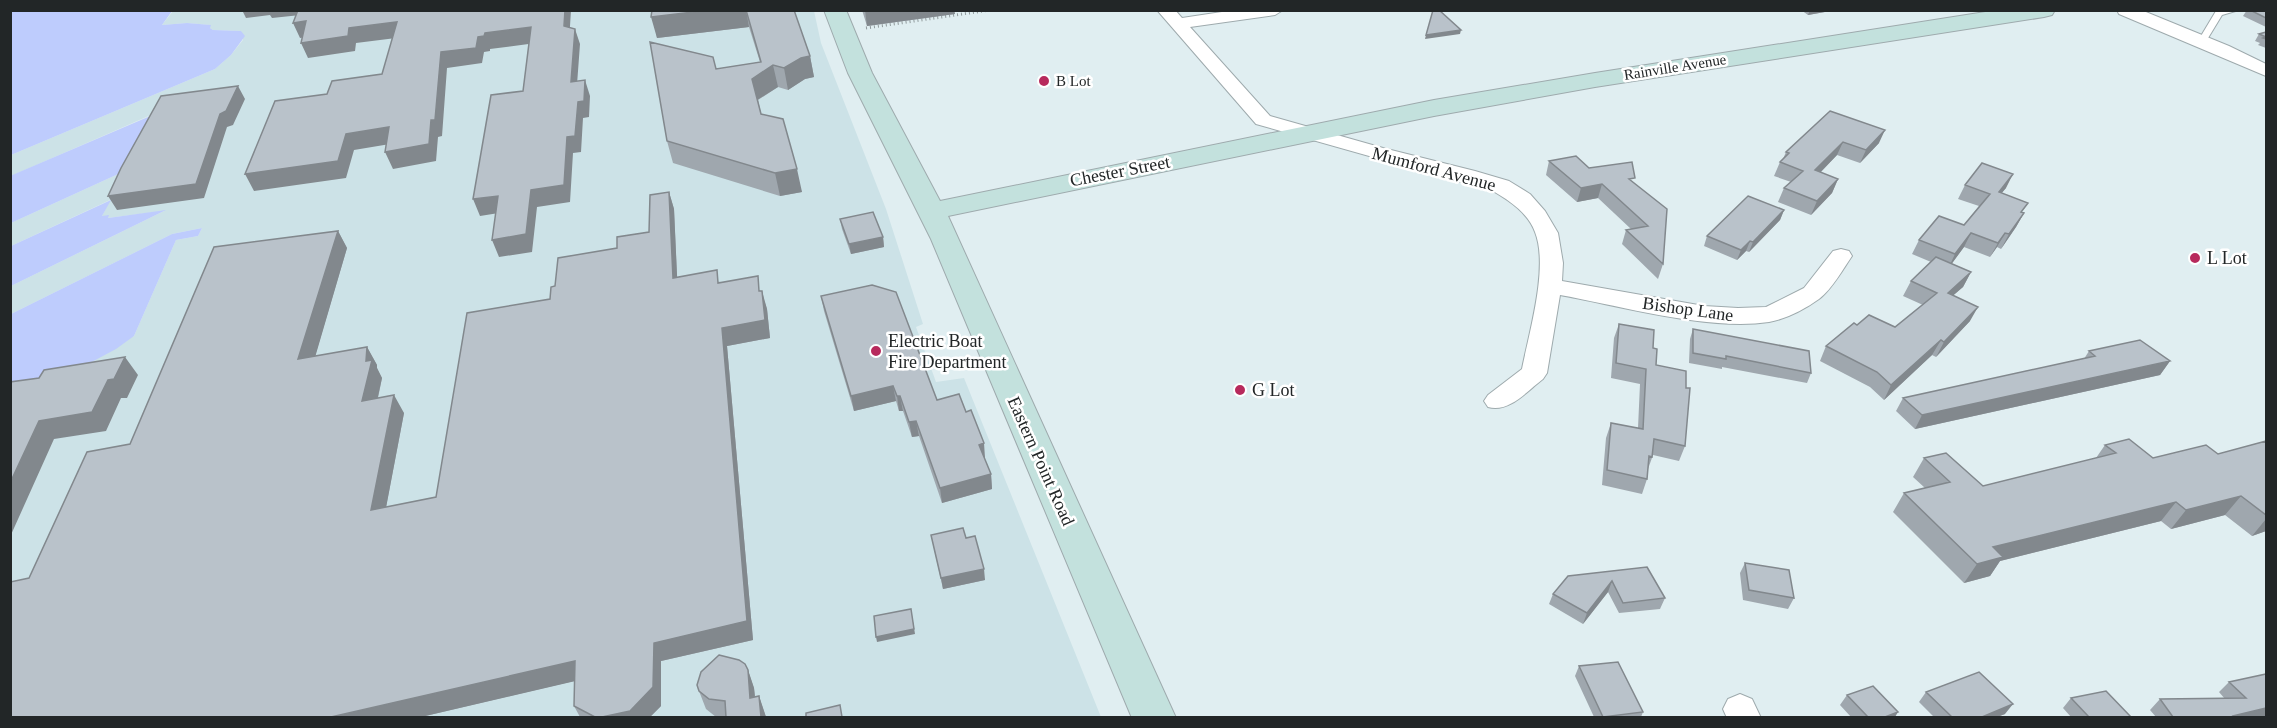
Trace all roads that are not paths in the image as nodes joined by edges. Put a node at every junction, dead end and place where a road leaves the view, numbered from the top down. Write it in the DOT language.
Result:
graph roads {
  1 [pos="835,10"];
  2 [pos="1275,10"];
  3 [pos="2044,10"];
  4 [pos="2125,10"];
  5 [pos="2235,10"];
  6 [pos="1171,17"];
  7 [pos="2202,41"];
  8 [pos="2266,71"];
  9 [pos="1308,133"];
  10 [pos="933,211"];
  11 [pos="1841,256"];
  12 [pos="1550,286"];
  13 [pos="1497,401"];
  14 [pos="1154,717"];
  1 -- 10 [label="main road, Eastern Point Road"];
  2 -- 6 [label="street"];
  3 -- 9 [label="main road, Rainville Avenue"];
  4 -- 7 [label="street"];
  5 -- 7 [label="lane"];
  6 -- 9 [label="street, Mumford Avenue"];
  7 -- 8 [label="street"];
  9 -- 10 [label="main road, Chester Street"];
  9 -- 12 [label="street, Mumford Avenue"];
  10 -- 14 [label="main road, Eastern Point Road"];
  11 -- 12 [label="street, Bishop Lane"];
  12 -- 13 [label="street, Mumford Avenue"];
}
